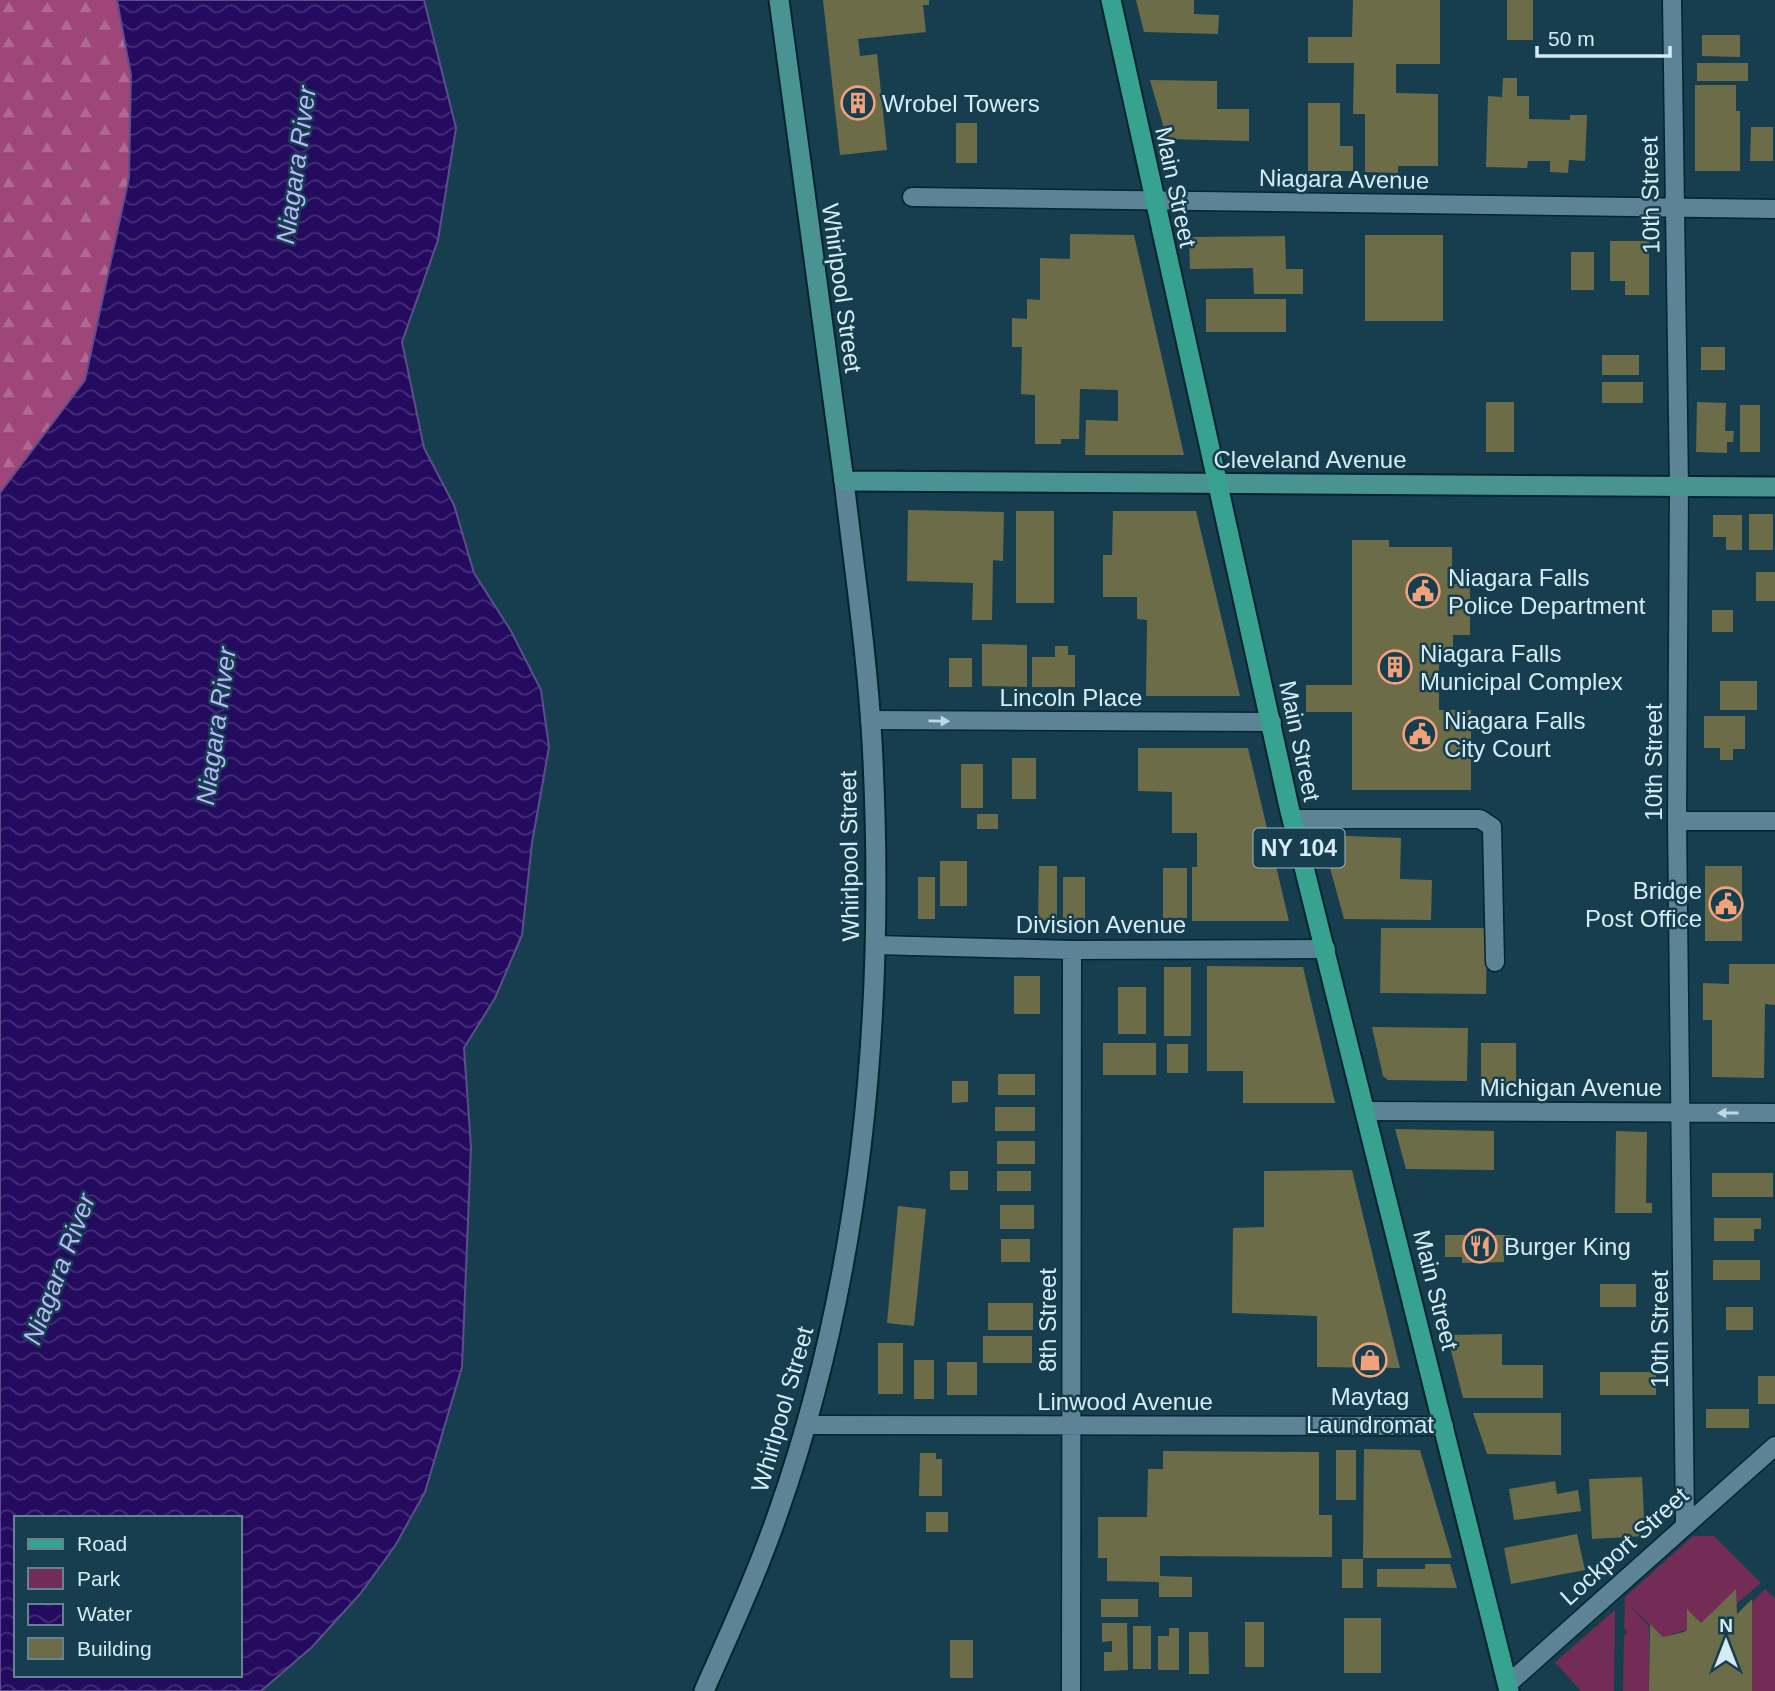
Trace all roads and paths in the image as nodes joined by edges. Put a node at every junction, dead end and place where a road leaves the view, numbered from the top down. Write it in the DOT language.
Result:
graph roads {
  1 [pos="779,0"];
  2 [pos="1111,0"];
  3 [pos="1672,0"];
  4 [pos="912,197"];
  5 [pos="1153,201"];
  6 [pos="1674,208"];
  7 [pos="1775,209"];
  8 [pos="844,481"];
  9 [pos="1219,483"];
  10 [pos="1679,486"];
  11 [pos="1775,487"];
  12 [pos="870,720"];
  13 [pos="1272,722"];
  14 [pos="1292,819"];
  15 [pos="1677,821"];
  16 [pos="1775,821"];
  17 [pos="875,945"];
  18 [pos="1326,949"];
  19 [pos="1072,950"];
  20 [pos="1495,961"];
  21 [pos="1366,1111"];
  22 [pos="1681,1112"];
  23 [pos="1775,1113"];
  24 [pos="806,1425"];
  25 [pos="1072,1425"];
  26 [pos="1444,1426"];
  27 [pos="1775,1446"];
  28 [pos="1685,1524"];
  29 [pos="1508,1687"];
  30 [pos="704,1691"];
  31 [pos="1072,1691"];
  1 -- 8 [label="main road, Whirlpool Street"];
  2 -- 5 [label="main road, Main Street / NY 104"];
  3 -- 6 [label="street, 10th Street"];
  4 -- 5 [label="street, Niagara Avenue"];
  5 -- 6 [label="street, Niagara Avenue"];
  5 -- 9 [label="main road, Main Street / NY 104"];
  6 -- 7 [label="street, Niagara Avenue"];
  6 -- 10 [label="street, 10th Street"];
  8 -- 9 [label="main road, Cleveland Avenue"];
  8 -- 12 [label="street, Whirlpool Street"];
  9 -- 10 [label="main road, Cleveland Avenue"];
  9 -- 13 [label="main road, Main Street / NY 104"];
  10 -- 11 [label="main road, Cleveland Avenue"];
  10 -- 15 [label="street, 10th Street"];
  12 -- 13 [label="street, Lincoln Place, one-way"];
  12 -- 17 [label="street, Whirlpool Street"];
  13 -- 14 [label="main road, Main Street / NY 104"];
  14 -- 18 [label="main road, Main Street / NY 104"];
  14 -- 20 [label="street"];
  15 -- 16 [label="street"];
  15 -- 22 [label="street, 10th Street"];
  17 -- 19 [label="street, Division Avenue"];
  17 -- 24 [label="street, Whirlpool Street"];
  18 -- 19 [label="street, Division Avenue"];
  18 -- 21 [label="main road, Main Street / NY 104"];
  19 -- 25 [label="street, 8th Street"];
  21 -- 22 [label="street, Michigan Avenue"];
  21 -- 26 [label="main road, Main Street / NY 104"];
  23 -- 22 [label="street, Michigan Avenue, one-way"];
  22 -- 28 [label="street, 10th Street"];
  24 -- 25 [label="street, Linwood Avenue"];
  24 -- 30 [label="street, Whirlpool Street"];
  25 -- 26 [label="street, Linwood Avenue"];
  25 -- 31 [label="street, 8th Street"];
  26 -- 29 [label="main road, Main Street / NY 104"];
  27 -- 28 [label="street, Lockport Street"];
  28 -- 29 [label="street, Lockport Street"];
}
